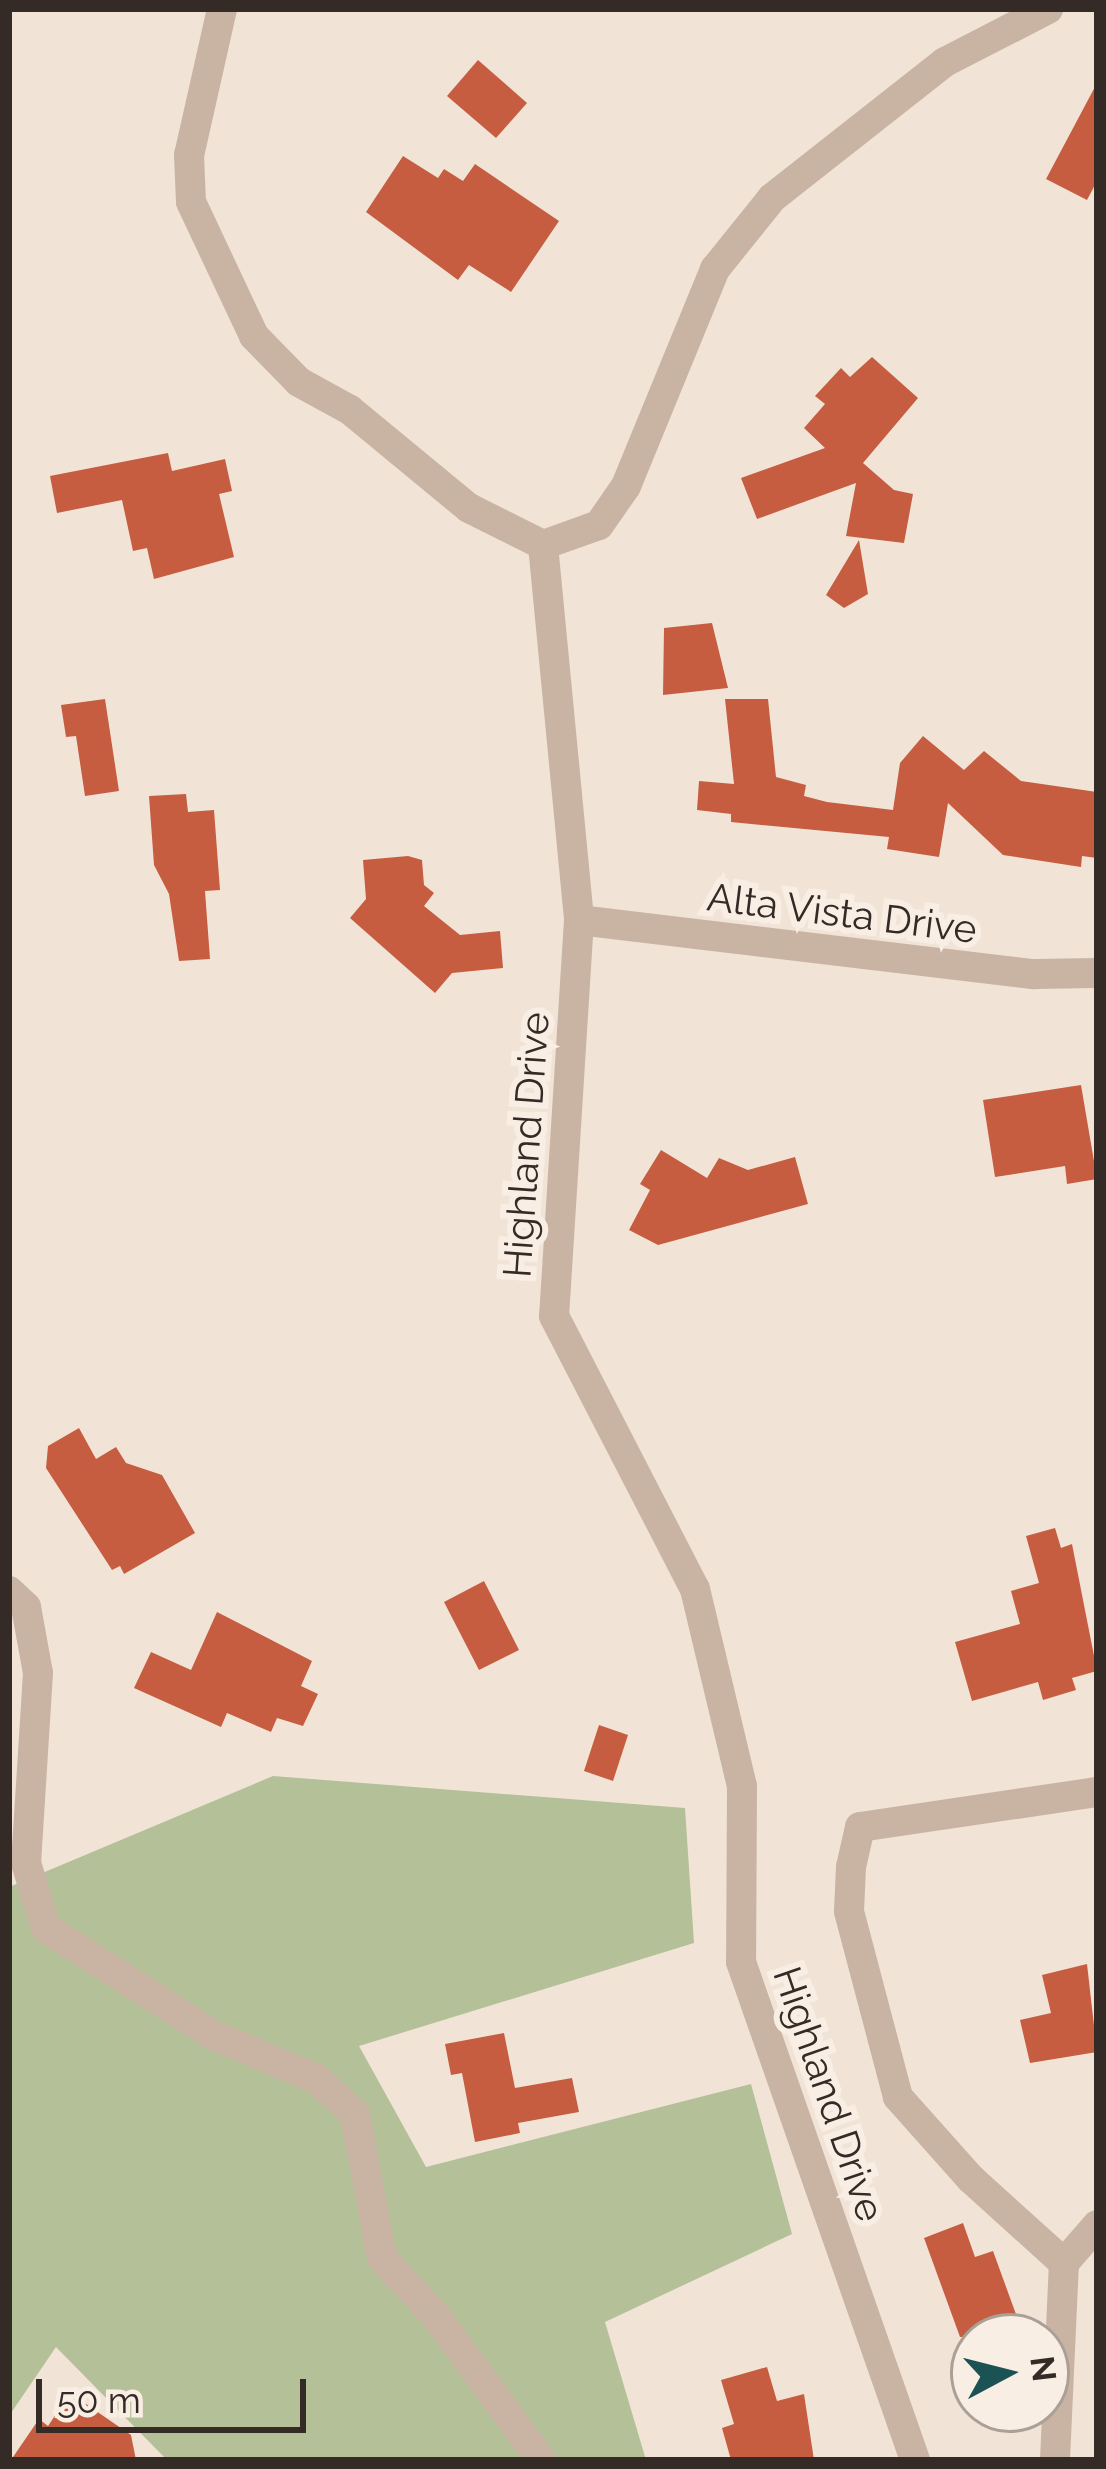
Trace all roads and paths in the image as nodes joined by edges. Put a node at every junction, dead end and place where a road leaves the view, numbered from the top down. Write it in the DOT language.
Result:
graph roads {
  1 [pos="222,9"];
  2 [pos="1048,9"];
  3 [pos="543,545"];
  4 [pos="579,920"];
  5 [pos="1097,974"];
  6 [pos="9,1591"];
  7 [pos="1097,1792"];
  8 [pos="1097,2225"];
  9 [pos="1064,2263"];
  10 [pos="541,2460"];
  11 [pos="914,2460"];
  12 [pos="1055,2460"];
  1 -- 3 [label="street"];
  2 -- 3 [label="street"];
  3 -- 4 [label="street, Highland Drive"];
  4 -- 5 [label="street, Alta Vista Drive"];
  4 -- 11 [label="street, Highland Drive"];
  6 -- 10 [label="street"];
  7 -- 9 [label="street"];
  8 -- 9 [label="street"];
  9 -- 12 [label="street"];
}
